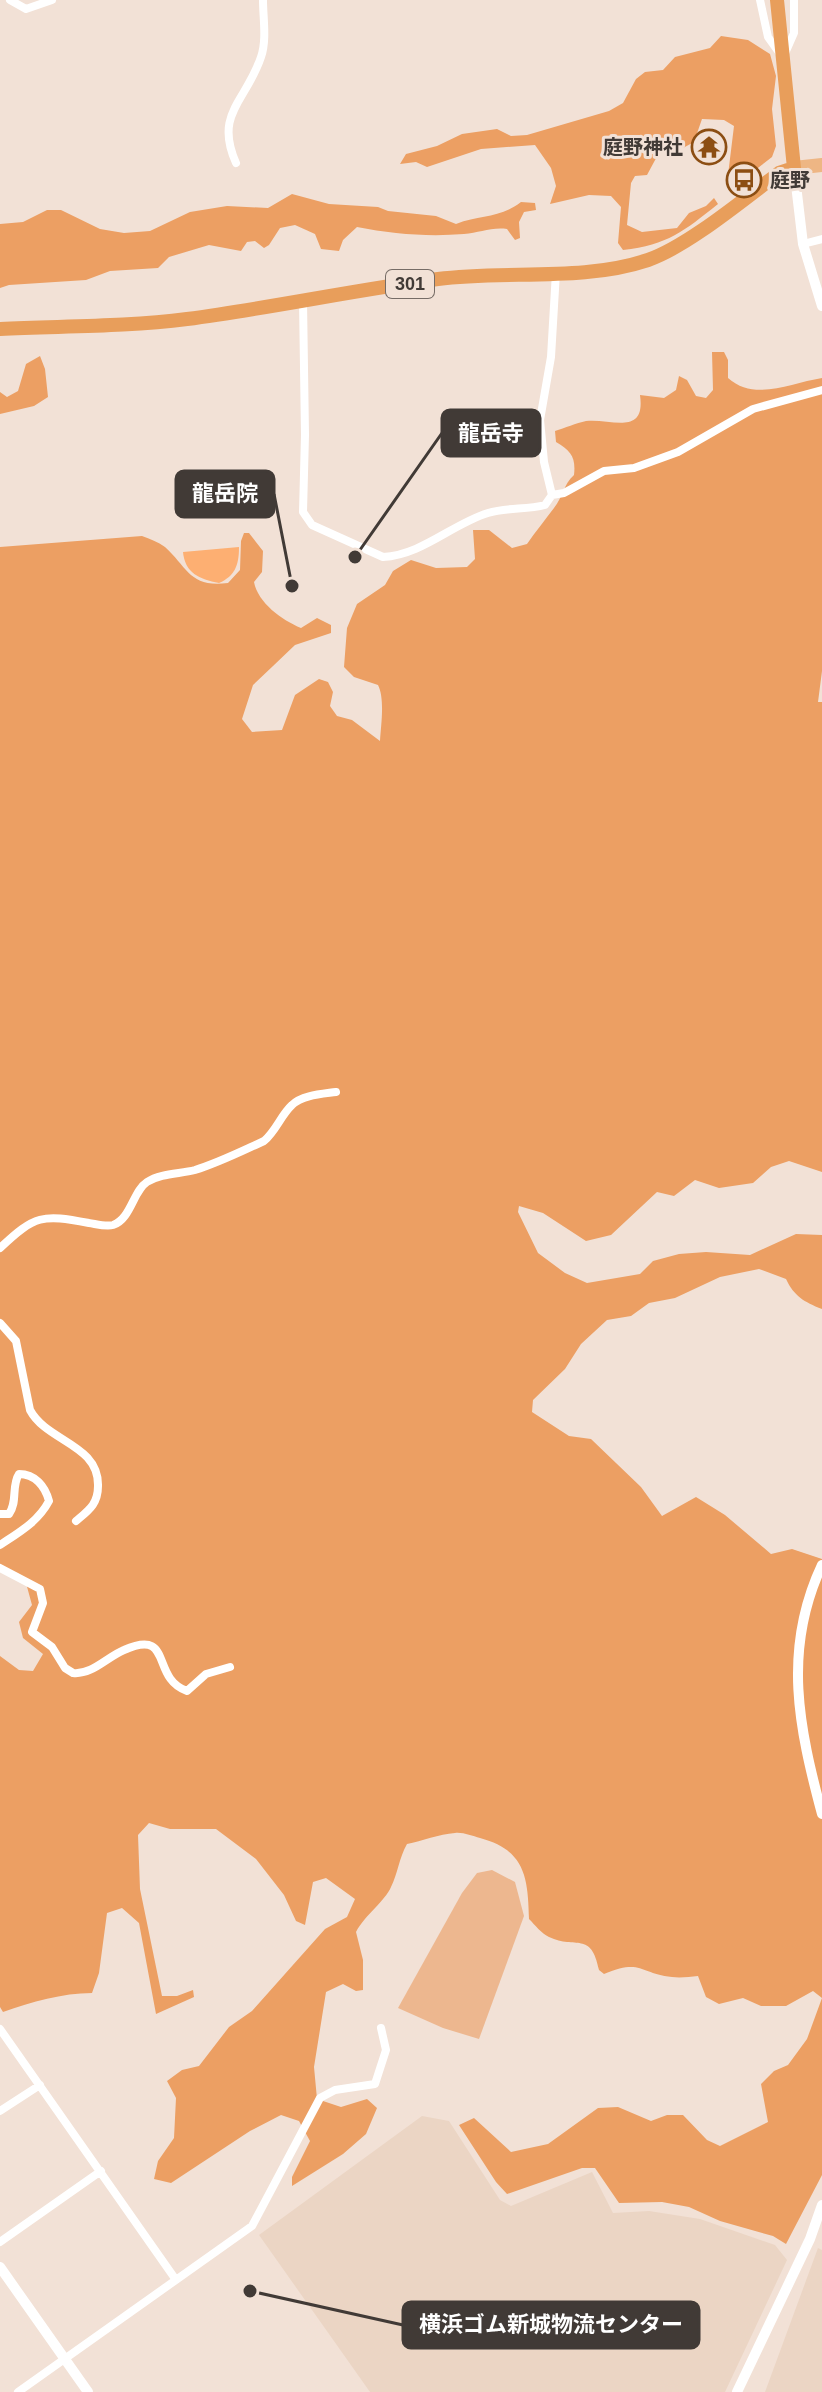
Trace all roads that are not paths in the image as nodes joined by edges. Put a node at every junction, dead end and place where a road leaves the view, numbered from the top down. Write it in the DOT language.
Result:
graph roads {
  1 [pos="10,0"];
  2 [pos="52,0"];
  3 [pos="263,0"];
  4 [pos="760,0"];
  5 [pos="777,0"];
  6 [pos="794,0"];
  7 [pos="783,58"];
  8 [pos="236,163"];
  9 [pos="822,165"];
  10 [pos="794,168"];
  11 [pos="822,239"];
  12 [pos="803,244"];
  13 [pos="556,272"];
  14 [pos="303,301"];
  15 [pos="822,306"];
  16 [pos="0,329"];
  17 [pos="822,390"];
  18 [pos="552,495"];
  19 [pos="336,1092"];
  20 [pos="0,1248"];
  21 [pos="1,1329"];
  22 [pos="0,1514"];
  23 [pos="76,1521"];
  24 [pos="0,1545"];
  25 [pos="822,1565"];
  26 [pos="0,1568"];
  27 [pos="230,1667"];
  28 [pos="822,1814"];
  29 [pos="381,2028"];
  30 [pos="0,2029"];
  31 [pos="40,2085"];
  32 [pos="0,2111"];
  33 [pos="101,2171"];
  34 [pos="822,2205"];
  35 [pos="0,2242"];
  36 [pos="0,2267"];
  37 [pos="176,2280"];
  38 [pos="65,2359"];
  39 [pos="18,2392"];
  40 [pos="88,2392"];
  41 [pos="737,2392"];
  1 -- 2 [label="street"];
  3 -- 8 [label="street"];
  4 -- 7 [label="street"];
  5 -- 7 [label="highway"];
  6 -- 7 [label="street"];
  7 -- 10 [label="highway"];
  9 -- 10 [label="main road"];
  10 -- 12 [label="street"];
  10 -- 13 [label="highway, 301"];
  11 -- 12 [label="street"];
  12 -- 15 [label="street"];
  13 -- 14 [label="highway, 301"];
  13 -- 18 [label="street"];
  14 -- 16 [label="highway, 301"];
  14 -- 18 [label="street"];
  17 -- 18 [label="street"];
  19 -- 20 [label="street"];
  21 -- 23 [label="street"];
  22 -- 24 [label="street"];
  25 -- 28 [label="street"];
  26 -- 27 [label="street"];
  29 -- 37 [label="street"];
  30 -- 31 [label="street"];
  31 -- 32 [label="street"];
  31 -- 33 [label="street"];
  33 -- 35 [label="street"];
  33 -- 37 [label="street"];
  34 -- 41 [label="street"];
  36 -- 38 [label="street"];
  37 -- 38 [label="street"];
  38 -- 39 [label="street"];
  38 -- 40 [label="street"];
}
